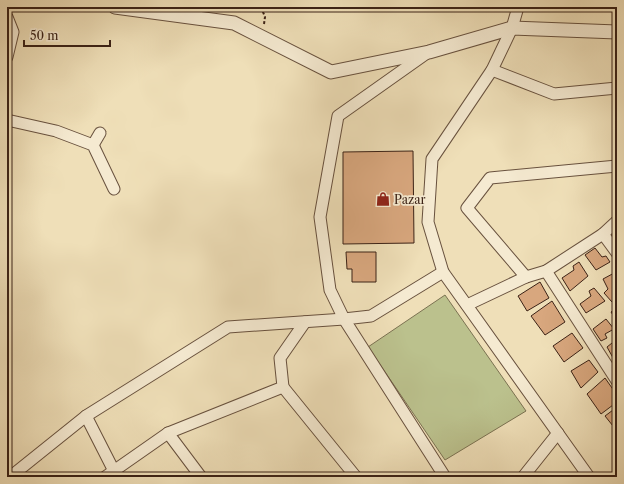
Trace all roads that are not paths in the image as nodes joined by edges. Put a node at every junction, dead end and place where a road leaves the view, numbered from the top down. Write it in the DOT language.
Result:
graph roads {
  1 [pos="115,7"];
  2 [pos="518,7"];
  3 [pos="7,17"];
  4 [pos="512,28"];
  5 [pos="617,32"];
  6 [pos="429,52"];
  7 [pos="7,57"];
  8 [pos="492,70"];
  9 [pos="617,88"];
  10 [pos="7,120"];
  11 [pos="100,133"];
  12 [pos="93,145"];
  13 [pos="617,166"];
  14 [pos="114,189"];
  15 [pos="617,221"];
  16 [pos="603,234"];
  17 [pos="617,254"];
  18 [pos="546,271"];
  19 [pos="443,272"];
  20 [pos="526,277"];
  21 [pos="467,305"];
  22 [pos="344,319"];
  23 [pos="305,322"];
  24 [pos="617,381"];
  25 [pos="283,387"];
  26 [pos="86,416"];
  27 [pos="168,433"];
  28 [pos="558,433"];
  29 [pos="109,474"];
  30 [pos="10,477"];
  31 [pos="201,477"];
  32 [pos="356,477"];
  33 [pos="445,477"];
  34 [pos="524,477"];
  35 [pos="590,477"];
  1 -- 6 [label="street"];
  2 -- 4 [label="street"];
  3 -- 7 [label="street"];
  4 -- 5 [label="street"];
  4 -- 6 [label="street"];
  4 -- 8 [label="street"];
  6 -- 22 [label="street"];
  8 -- 9 [label="street"];
  8 -- 19 [label="street"];
  10 -- 12 [label="street"];
  11 -- 12 [label="street"];
  12 -- 14 [label="street"];
  13 -- 20 [label="street"];
  15 -- 16 [label="street"];
  16 -- 17 [label="street"];
  16 -- 18 [label="street"];
  18 -- 20 [label="street"];
  18 -- 24 [label="street"];
  19 -- 21 [label="street"];
  19 -- 22 [label="street"];
  20 -- 21 [label="street"];
  21 -- 28 [label="street"];
  22 -- 23 [label="street"];
  22 -- 33 [label="street"];
  23 -- 25 [label="street"];
  23 -- 26 [label="street"];
  25 -- 27 [label="street"];
  25 -- 32 [label="street"];
  26 -- 29 [label="street"];
  26 -- 30 [label="street"];
  27 -- 29 [label="street"];
  27 -- 31 [label="street"];
  28 -- 34 [label="street"];
  28 -- 35 [label="street"];
}
